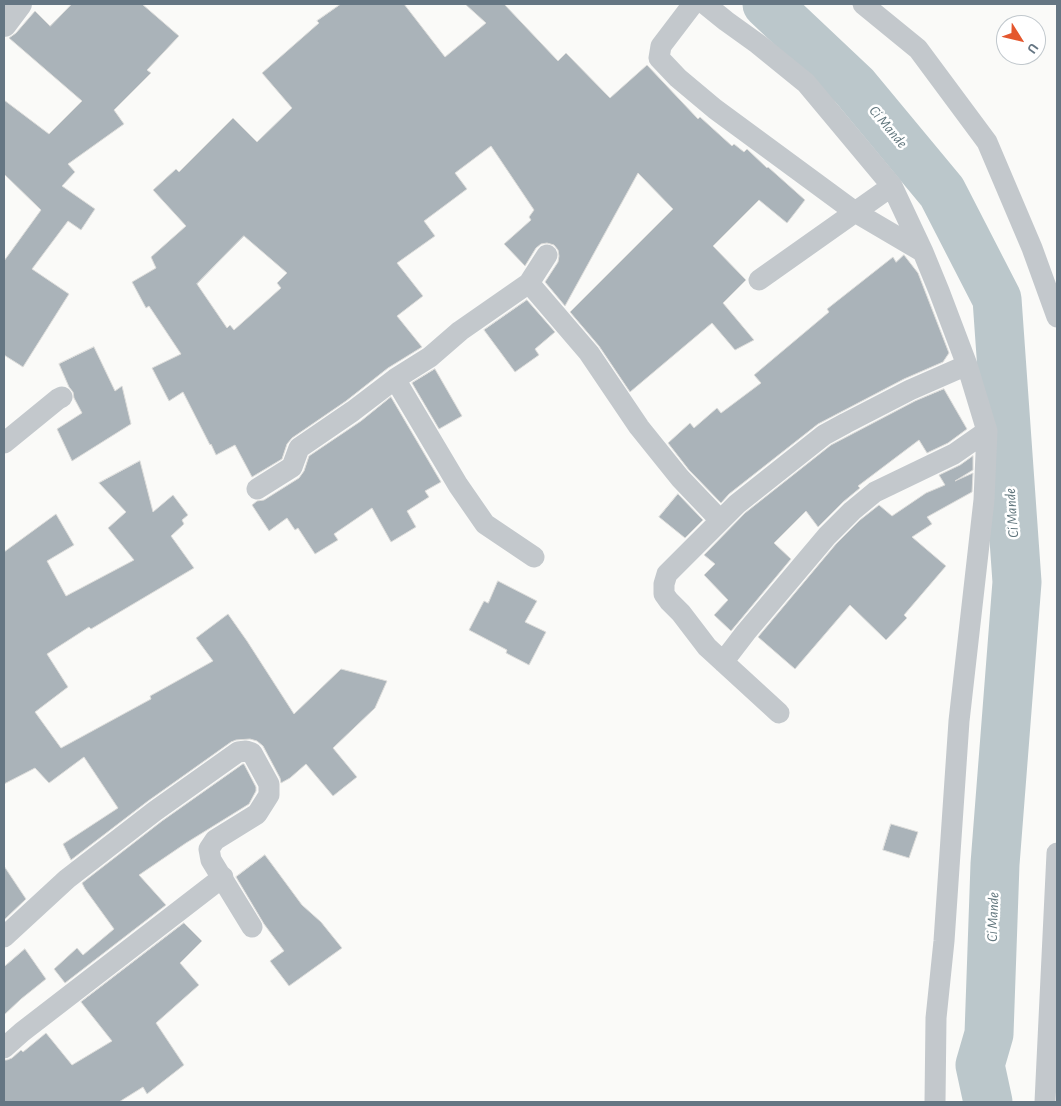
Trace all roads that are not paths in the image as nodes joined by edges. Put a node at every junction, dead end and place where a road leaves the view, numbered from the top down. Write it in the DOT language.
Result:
graph roads {
  1 [pos="19,4"];
  2 [pos="693,4"];
  3 [pos="705,4"];
  4 [pos="863,4"];
  5 [pos="4,24"];
  6 [pos="892,186"];
  7 [pos="855,212"];
  8 [pos="923,252"];
  9 [pos="547,255"];
  10 [pos="759,280"];
  11 [pos="529,283"];
  12 [pos="1057,317"];
  13 [pos="967,364"];
  14 [pos="395,379"];
  15 [pos="62,397"];
  16 [pos="988,431"];
  17 [pos="6,437"];
  18 [pos="257,489"];
  19 [pos="720,520"];
  20 [pos="534,557"];
  21 [pos="723,662"];
  22 [pos="779,713"];
  23 [pos="1057,853"];
  24 [pos="223,877"];
  25 [pos="252,927"];
  26 [pos="4,937"];
  27 [pos="4,1048"];
  28 [pos="934,1102"];
  29 [pos="1045,1102"];
  1 -- 5 [label="street"];
  2 -- 7 [label="street"];
  3 -- 6 [label="street"];
  4 -- 12 [label="street"];
  6 -- 7 [label="street"];
  6 -- 8 [label="street"];
  7 -- 8 [label="street"];
  7 -- 10 [label="street"];
  8 -- 13 [label="street"];
  9 -- 11 [label="street"];
  11 -- 14 [label="street"];
  11 -- 19 [label="street"];
  13 -- 16 [label="street"];
  13 -- 19 [label="street"];
  14 -- 18 [label="street"];
  14 -- 20 [label="street"];
  15 -- 17 [label="street"];
  16 -- 21 [label="street"];
  16 -- 28 [label="street"];
  19 -- 21 [label="street"];
  21 -- 22 [label="street"];
  23 -- 29 [label="street"];
  24 -- 25 [label="street"];
  24 -- 26 [label="street"];
  24 -- 27 [label="street"];
}
